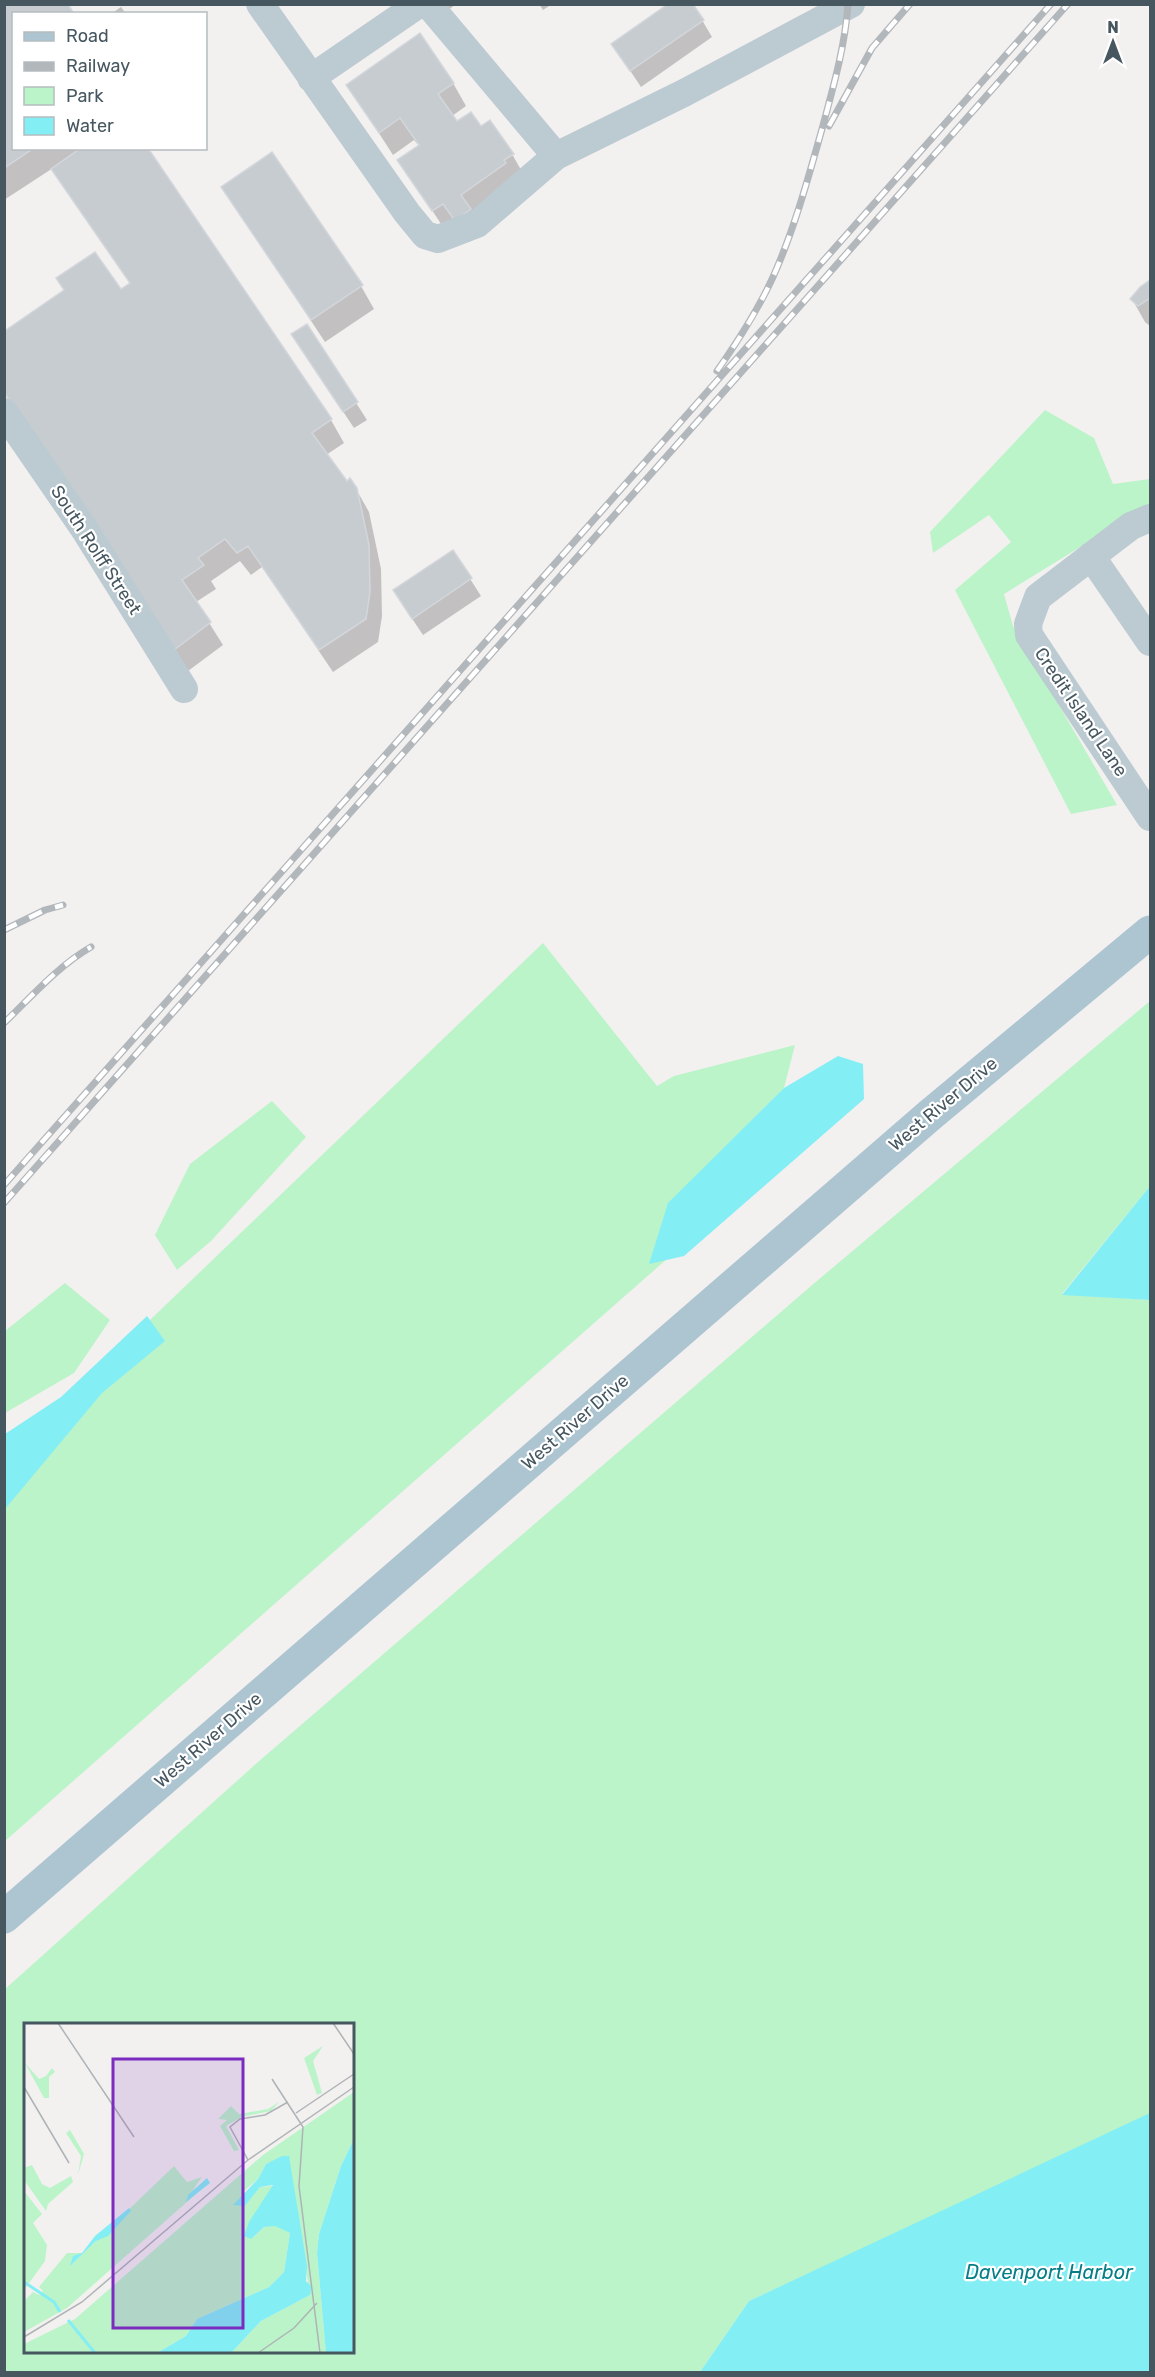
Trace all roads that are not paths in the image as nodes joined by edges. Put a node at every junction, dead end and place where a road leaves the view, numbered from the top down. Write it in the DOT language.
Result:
graph roads {
  1 [pos="260,4"];
  2 [pos="419,4"];
  3 [pos="428,4"];
  4 [pos="851,4"];
  5 [pos="311,78"];
  6 [pos="556,156"];
  7 [pos="4,412"];
  8 [pos="1150,518"];
  9 [pos="1091,556"];
  10 [pos="1150,642"];
  11 [pos="184,689"];
  12 [pos="1150,817"];
  13 [pos="1150,932"];
  14 [pos="4,1917"];
  1 -- 5 [label="street"];
  2 -- 5 [label="street"];
  3 -- 6 [label="street"];
  4 -- 6 [label="street"];
  5 -- 6 [label="street"];
  7 -- 11 [label="street, South Rolff Street"];
  8 -- 9 [label="street, Credit Island Lane"];
  9 -- 10 [label="street"];
  9 -- 12 [label="street, Credit Island Lane"];
  13 -- 14 [label="main road, West River Drive"];
}
